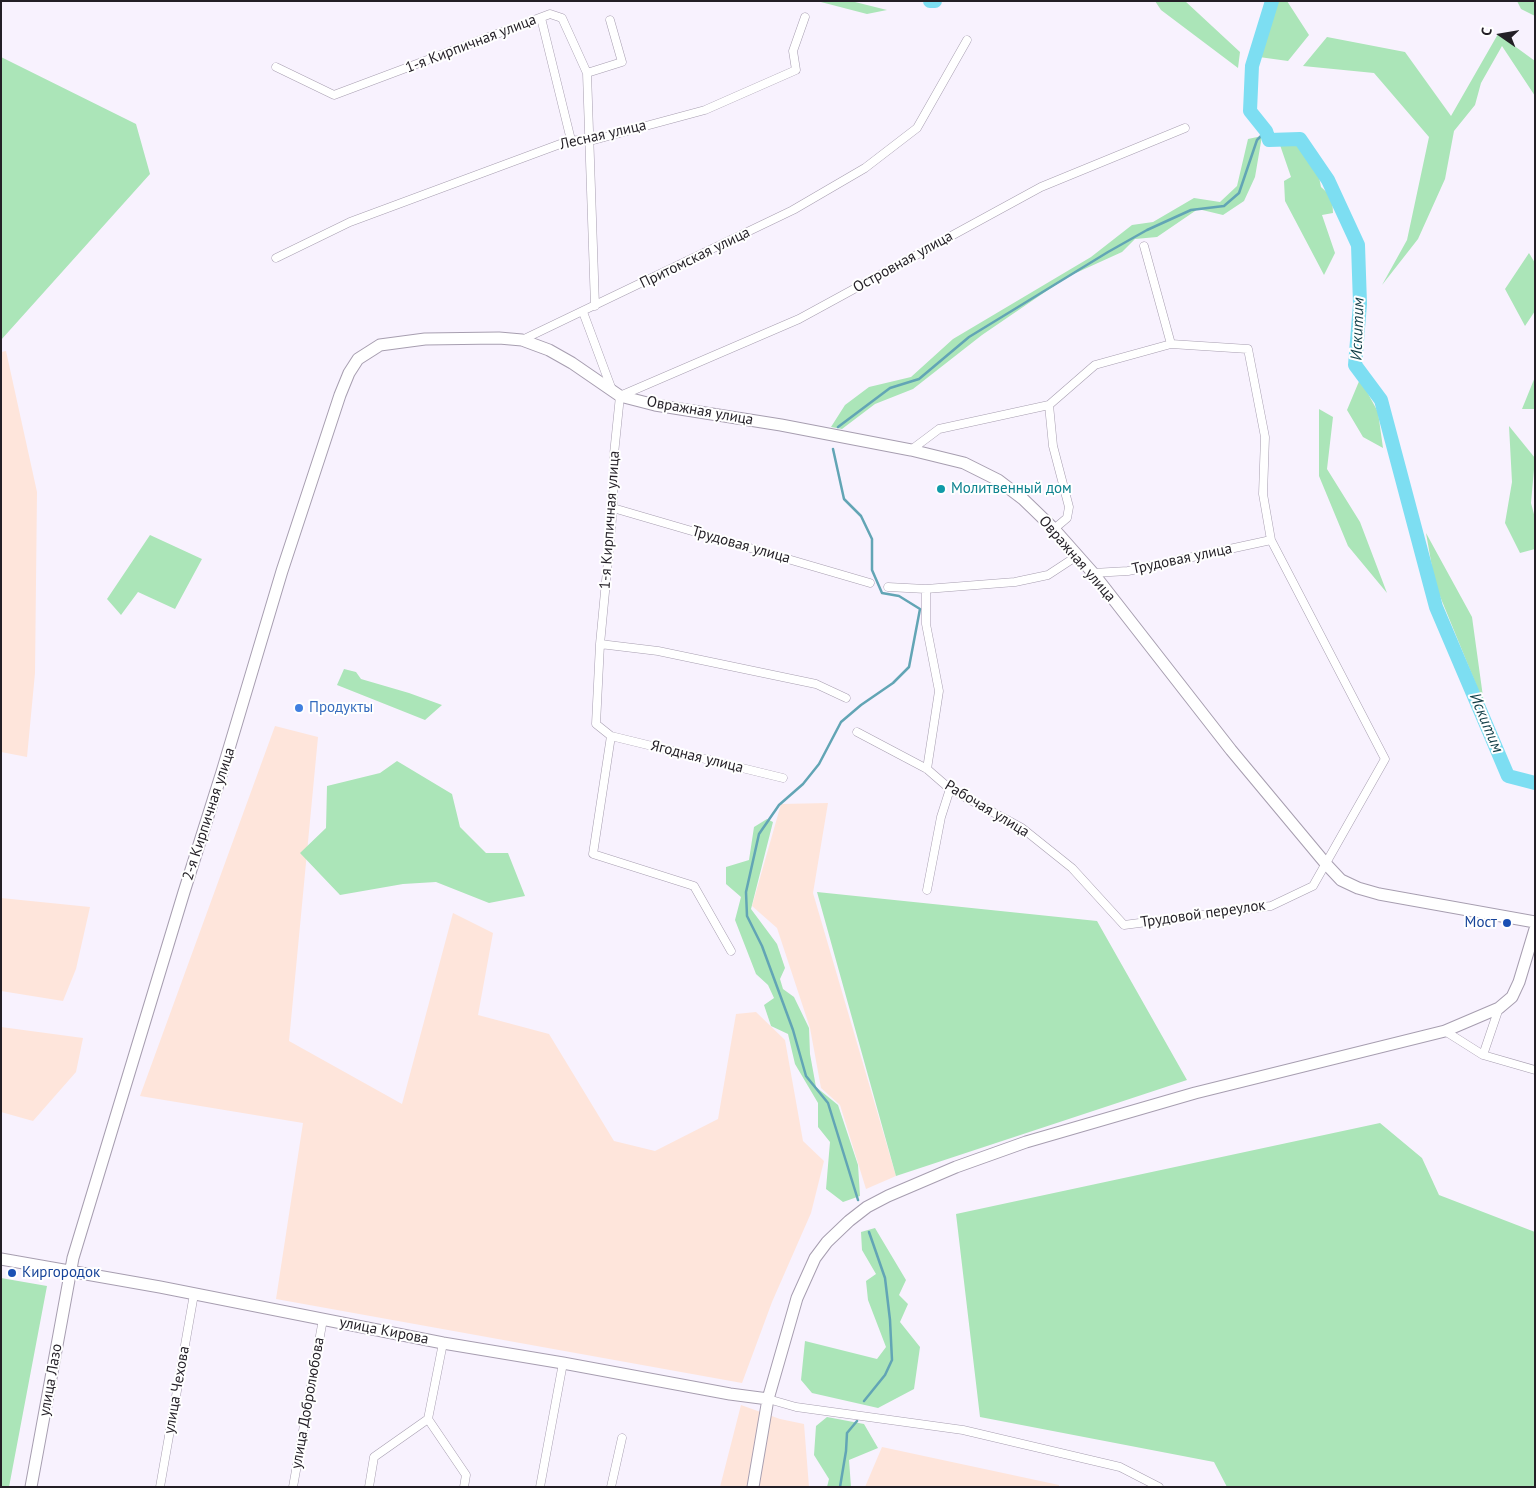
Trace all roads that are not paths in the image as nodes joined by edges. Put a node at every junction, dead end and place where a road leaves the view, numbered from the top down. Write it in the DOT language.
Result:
graph roads {
  1 [pos="805,16"];
  2 [pos="541,18"];
  3 [pos="610,20"];
  4 [pos="967,40"];
  5 [pos="276,66"];
  6 [pos="587,72"];
  7 [pos="1185,128"];
  8 [pos="571,140"];
  9 [pos="590,141"];
  10 [pos="1144,246"];
  11 [pos="276,258"];
  12 [pos="595,306"];
  13 [pos="583,312"];
  14 [pos="522,340"];
  15 [pos="1171,344"];
  16 [pos="358,359"];
  17 [pos="617,394"];
  18 [pos="1049,405"];
  19 [pos="910,450"];
  20 [pos="613,508"];
  21 [pos="1054,529"];
  22 [pos="1271,540"];
  23 [pos="1077,556"];
  24 [pos="1092,573"];
  25 [pos="870,583"];
  26 [pos="888,587"];
  27 [pos="926,589"];
  28 [pos="600,644"];
  29 [pos="846,698"];
  30 [pos="857,732"];
  31 [pos="611,736"];
  32 [pos="927,769"];
  33 [pos="783,778"];
  34 [pos="950,789"];
  35 [pos="1326,864"];
  36 [pos="927,890"];
  37 [pos="1535,922"];
  38 [pos="1124,925"];
  39 [pos="1535,929"];
  40 [pos="731,951"];
  41 [pos="1499,1008"];
  42 [pos="1445,1030"];
  43 [pos="1483,1055"];
  44 [pos="1535,1070"];
  45 [pos="1,1259"];
  46 [pos="70,1272"];
  47 [pos="194,1294"];
  48 [pos="323,1320"];
  49 [pos="443,1343"];
  50 [pos="563,1363"];
  51 [pos="768,1399"];
  52 [pos="428,1419"];
  53 [pos="622,1438"];
  54 [pos="31,1487"];
  55 [pos="160,1487"];
  56 [pos="293,1487"];
  57 [pos="369,1487"];
  58 [pos="464,1487"];
  59 [pos="540,1487"];
  60 [pos="611,1487"];
  61 [pos="753,1487"];
  62 [pos="1159,1487"];
  1 -- 9 [label="street, Лесная улица"];
  2 -- 5 [label="street, 1-я Кирпичная улица"];
  2 -- 6 [label="street, 1-я Кирпичная улица"];
  2 -- 8 [label="street"];
  3 -- 6 [label="street"];
  4 -- 12 [label="street, Притомская улица"];
  6 -- 9 [label="street, 1-я Кирпичная улица"];
  7 -- 17 [label="street, Островная улица"];
  8 -- 9 [label="street, Лесная улица"];
  8 -- 11 [label="street, Лесная улица"];
  9 -- 12 [label="street, 1-я Кирпичная улица"];
  10 -- 15 [label="street"];
  12 -- 13 [label="street, Притомская улица"];
  13 -- 14 [label="street, Притомская улица"];
  13 -- 17 [label="street, 1-я Кирпичная улица"];
  14 -- 16 [label="street, Притомская улица"];
  14 -- 17 [label="street, Овражная улица"];
  15 -- 18 [label="street"];
  15 -- 22 [label="street"];
  16 -- 46 [label="street, 2-я Кирпичная улица"];
  17 -- 19 [label="street, Овражная улица"];
  17 -- 20 [label="street, 1-я Кирпичная улица"];
  18 -- 19 [label="street"];
  18 -- 21 [label="street"];
  19 -- 21 [label="street, Овражная улица"];
  20 -- 25 [label="street, Трудовая улица"];
  20 -- 28 [label="street, 1-я Кирпичная улица"];
  21 -- 23 [label="street, Овражная улица"];
  22 -- 24 [label="street, Трудовая улица"];
  22 -- 35 [label="street, Трудовой переулок"];
  23 -- 24 [label="street, Овражная улица"];
  23 -- 27 [label="street"];
  24 -- 35 [label="street, Овражная улица"];
  26 -- 27 [label="street"];
  27 -- 32 [label="street"];
  28 -- 29 [label="street"];
  28 -- 31 [label="street, 1-я Кирпичная улица"];
  30 -- 32 [label="street, Рабочая улица"];
  31 -- 33 [label="street, Ягодная улица"];
  31 -- 40 [label="street"];
  32 -- 34 [label="street, Рабочая улица"];
  34 -- 36 [label="street"];
  34 -- 38 [label="street, Рабочая улица"];
  35 -- 37 [label="street, Овражная улица"];
  35 -- 38 [label="street, Трудовой переулок"];
  39 -- 41 [label="street"];
  41 -- 42 [label="street"];
  41 -- 43 [label="street"];
  42 -- 43 [label="street"];
  42 -- 51 [label="street"];
  43 -- 44 [label="street"];
  45 -- 46 [label="street, улица Кирова"];
  46 -- 47 [label="street, улица Кирова"];
  46 -- 54 [label="street, улица Лазо"];
  47 -- 48 [label="street, улица Кирова"];
  47 -- 55 [label="street, улица Чехова"];
  48 -- 49 [label="street, улица Кирова"];
  48 -- 56 [label="street, улица Добролюбова"];
  49 -- 50 [label="street, улица Кирова"];
  49 -- 52 [label="street"];
  50 -- 51 [label="street, улица Кирова"];
  50 -- 59 [label="street"];
  51 -- 61 [label="street"];
  51 -- 62 [label="street"];
  52 -- 57 [label="street"];
  52 -- 58 [label="street"];
  53 -- 60 [label="street"];
}
